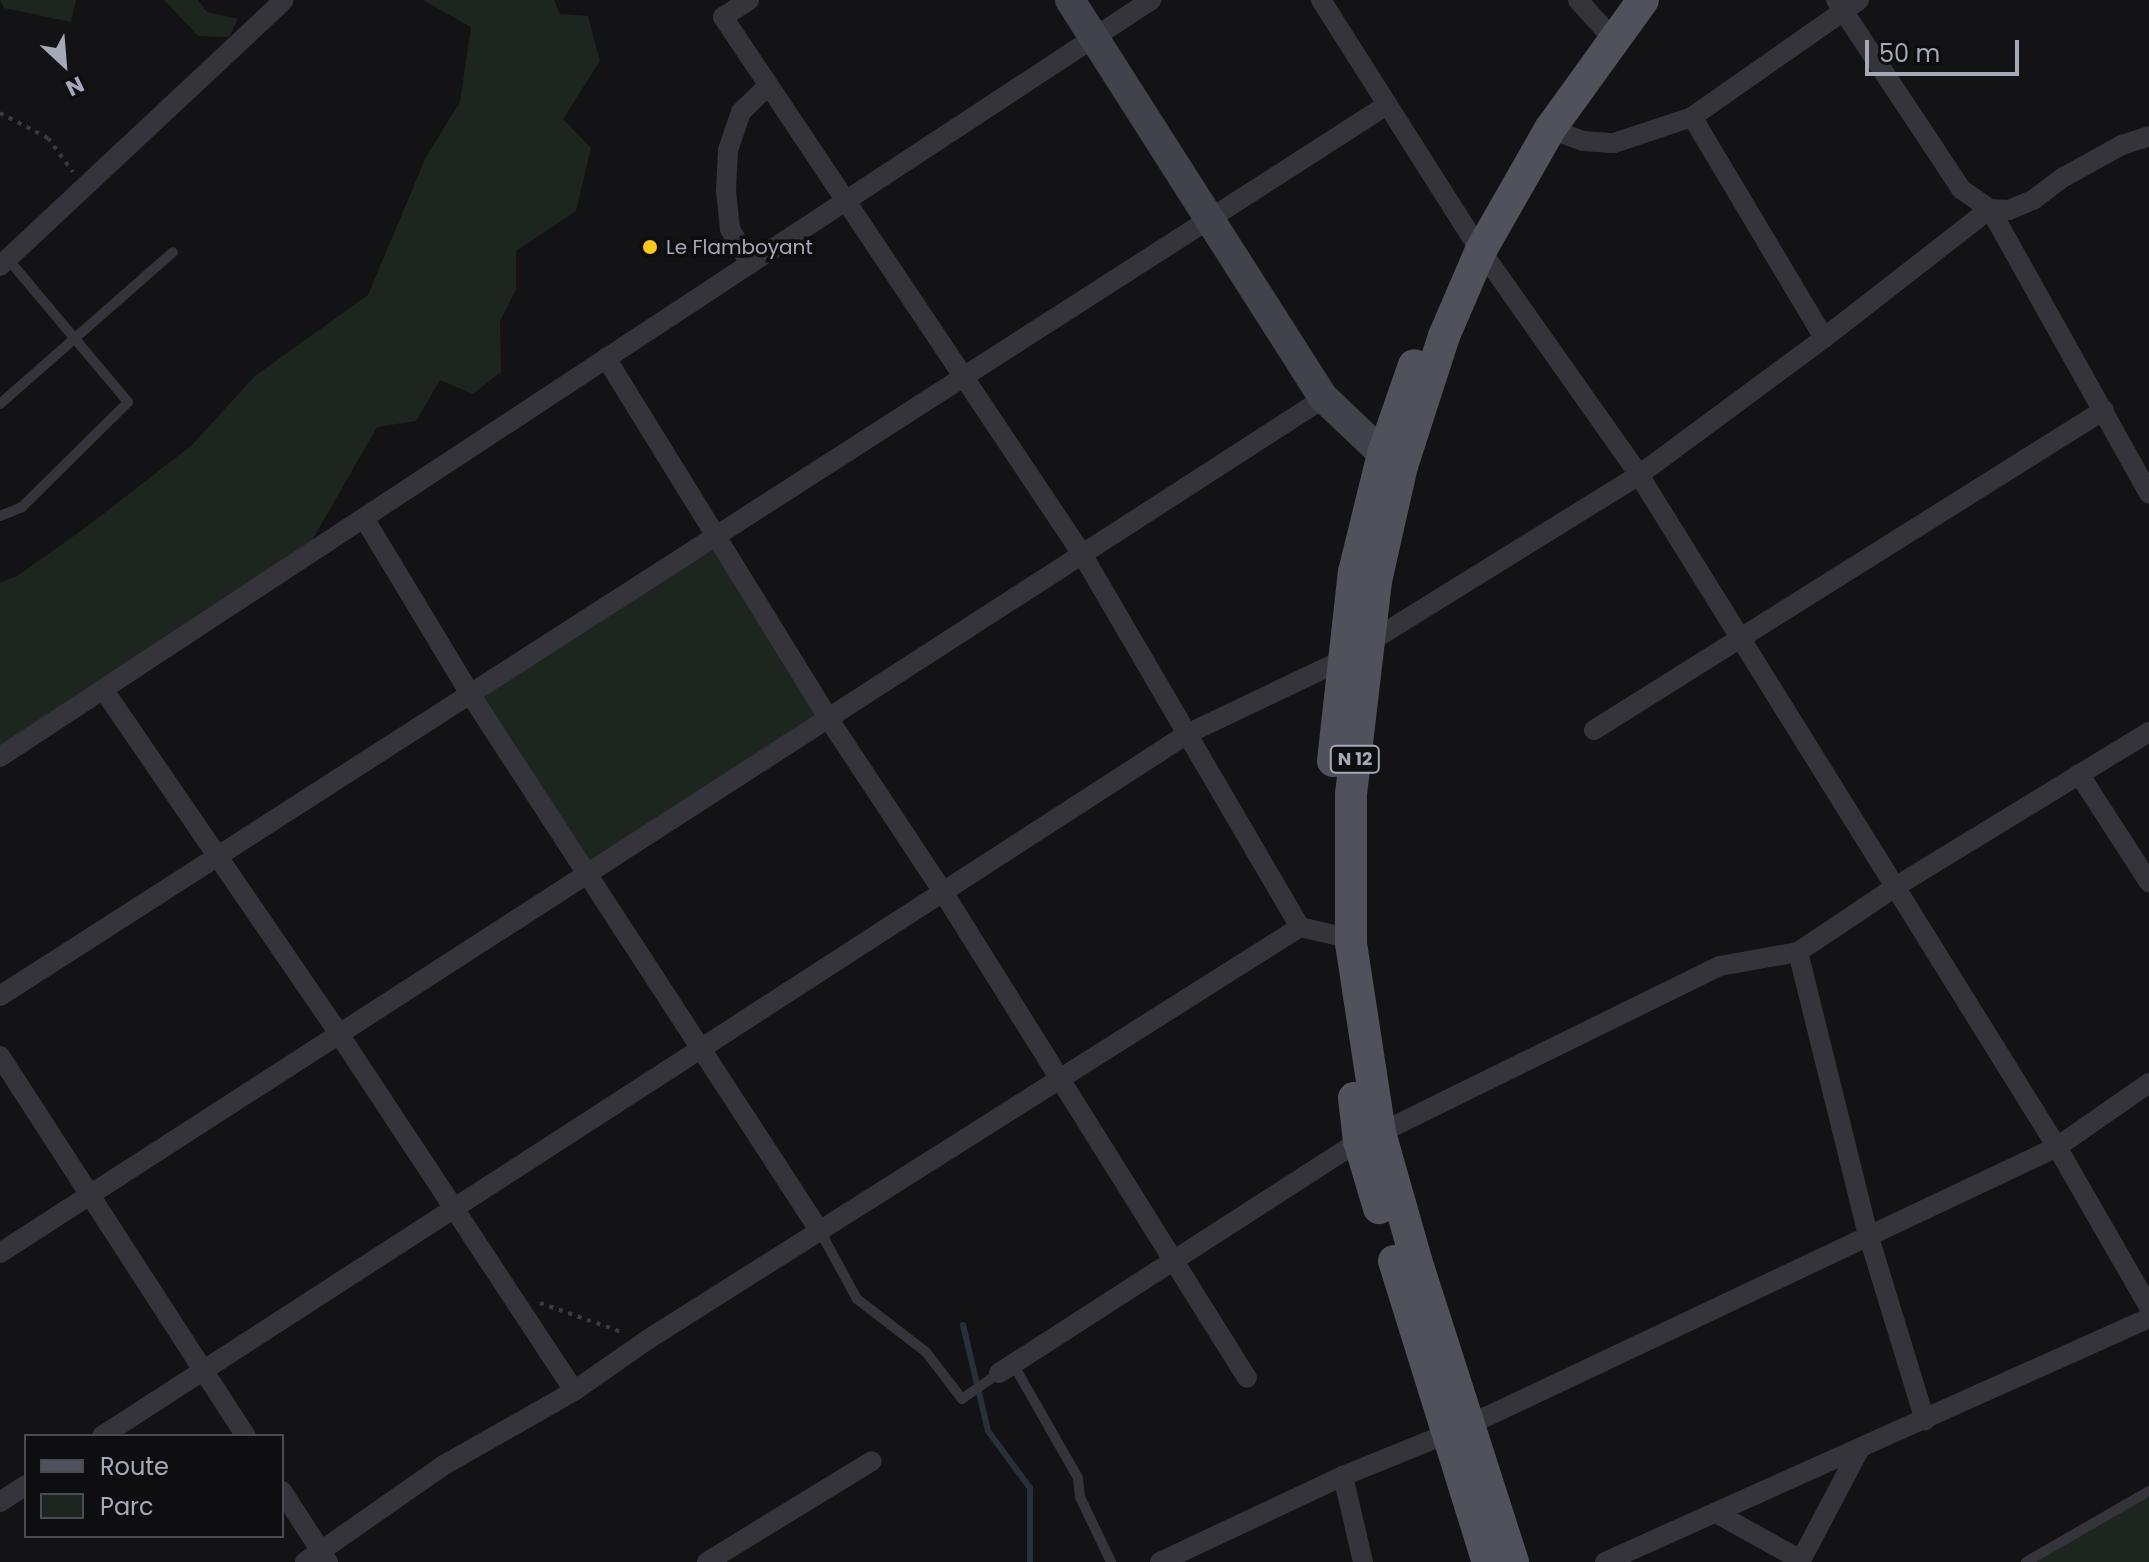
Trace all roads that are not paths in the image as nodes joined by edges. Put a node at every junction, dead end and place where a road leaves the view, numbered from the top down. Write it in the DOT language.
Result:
graph roads {
  1 [pos="749,0"];
  2 [pos="1070,0"];
  3 [pos="1151,0"];
  4 [pos="1321,0"];
  5 [pos="1578,0"];
  6 [pos="1624,0"];
  7 [pos="1643,0"];
  8 [pos="283,1"];
  9 [pos="1847,4"];
  10 [pos="1603,28"];
  11 [pos="1094,37"];
  12 [pos="768,86"];
  13 [pos="1387,105"];
  14 [pos="1692,117"];
  15 [pos="1550,129"];
  16 [pos="2149,136"];
  17 [pos="844,202"];
  18 [pos="1990,209"];
  19 [pos="1210,219"];
  20 [pos="1476,243"];
  21 [pos="173,252"];
  22 [pos="4,262"];
  23 [pos="750,264"];
  24 [pos="1824,338"];
  25 [pos="75,339"];
  26 [pos="606,358"];
  27 [pos="965,376"];
  28 [pos="1324,398"];
  29 [pos="0,404"];
  30 [pos="2104,410"];
  31 [pos="1393,460"];
  32 [pos="1639,475"];
  33 [pos="2149,494"];
  34 [pos="0,516"];
  35 [pos="364,518"];
  36 [pos="715,537"];
  37 [pos="1082,554"];
  38 [pos="1740,636"];
  39 [pos="1355,651"];
  40 [pos="103,689"];
  41 [pos="470,694"];
  42 [pos="828,718"];
  43 [pos="1594,730"];
  44 [pos="2149,732"];
  45 [pos="1187,734"];
  46 [pos="0,757"];
  47 [pos="2079,774"];
  48 [pos="217,857"];
  49 [pos="586,875"];
  50 [pos="2149,882"];
  51 [pos="1895,887"];
  52 [pos="943,892"];
  53 [pos="1300,927"];
  54 [pos="1334,935"];
  55 [pos="1798,952"];
  56 [pos="0,996"];
  57 [pos="339,1034"];
  58 [pos="699,1050"];
  59 [pos="0,1056"];
  60 [pos="1060,1081"];
  61 [pos="2149,1083"];
  62 [pos="1370,1137"];
  63 [pos="2057,1147"];
  64 [pos="89,1196"];
  65 [pos="454,1208"];
  66 [pos="821,1233"];
  67 [pos="1868,1234"];
  68 [pos="0,1253"];
  69 [pos="1173,1262"];
  70 [pos="2149,1307"];
  71 [pos="2149,1318"];
  72 [pos="1006,1369"];
  73 [pos="203,1371"];
  74 [pos="1247,1378"];
  75 [pos="574,1391"];
  76 [pos="1925,1421"];
  77 [pos="1458,1428"];
  78 [pos="105,1434"];
  79 [pos="245,1434"];
  80 [pos="1859,1450"];
  81 [pos="872,1461"];
  82 [pos="1343,1476"];
  83 [pos="24,1486"];
  84 [pos="2149,1491"];
  85 [pos="284,1495"];
  86 [pos="0,1502"];
  87 [pos="1716,1513"];
  88 [pos="318,1558"];
  89 [pos="1800,1560"];
  90 [pos="707,1562"];
  91 [pos="1111,1562"];
  92 [pos="1160,1562"];
  93 [pos="1363,1562"];
  94 [pos="1488,1562"];
  95 [pos="1513,1562"];
  96 [pos="1605,1562"];
  97 [pos="2026,1562"];
  1 -- 12 [label="street"];
  2 -- 11 [label="street"];
  3 -- 11 [label="street"];
  4 -- 13 [label="street"];
  5 -- 10 [label="street"];
  6 -- 10 [label="main road, N 12"];
  7 -- 15 [label="main road, N 12"];
  8 -- 22 [label="street"];
  9 -- 14 [label="street"];
  9 -- 18 [label="street"];
  10 -- 20 [label="main road, N 12"];
  11 -- 17 [label="street"];
  11 -- 19 [label="street"];
  12 -- 17 [label="street"];
  12 -- 23 [label="street"];
  13 -- 19 [label="street"];
  13 -- 20 [label="street"];
  14 -- 15 [label="street"];
  14 -- 24 [label="street"];
  15 -- 20 [label="main road, N 12"];
  16 -- 18 [label="street"];
  17 -- 23 [label="street"];
  17 -- 27 [label="street"];
  18 -- 24 [label="street"];
  18 -- 30 [label="street"];
  19 -- 27 [label="street"];
  19 -- 28 [label="street"];
  20 -- 31 [label="main road, N 12"];
  20 -- 32 [label="street"];
  21 -- 25 [label="lane"];
  22 -- 25 [label="lane"];
  23 -- 26 [label="street"];
  24 -- 32 [label="street"];
  25 -- 29 [label="lane"];
  25 -- 34 [label="lane"];
  26 -- 35 [label="street"];
  26 -- 36 [label="street"];
  27 -- 36 [label="street"];
  27 -- 37 [label="street"];
  28 -- 31 [label="street"];
  28 -- 37 [label="street"];
  30 -- 33 [label="street"];
  30 -- 38 [label="street"];
  31 -- 39 [label="main road, N 12"];
  32 -- 38 [label="street"];
  32 -- 39 [label="street"];
  35 -- 40 [label="street"];
  35 -- 41 [label="street"];
  36 -- 41 [label="street"];
  36 -- 42 [label="street"];
  37 -- 42 [label="street"];
  37 -- 45 [label="street"];
  38 -- 43 [label="street"];
  38 -- 51 [label="street"];
  39 -- 45 [label="street"];
  39 -- 54 [label="main road, N 12"];
  39 -- 62 [label="main road, N 12"];
  40 -- 46 [label="street"];
  40 -- 48 [label="street"];
  41 -- 48 [label="street"];
  41 -- 49 [label="street"];
  42 -- 49 [label="street"];
  42 -- 52 [label="street"];
  44 -- 47 [label="street"];
  45 -- 52 [label="street"];
  45 -- 53 [label="street"];
  47 -- 50 [label="street"];
  47 -- 51 [label="street"];
  48 -- 56 [label="street"];
  48 -- 57 [label="street"];
  49 -- 57 [label="street"];
  49 -- 58 [label="street"];
  51 -- 55 [label="street"];
  51 -- 63 [label="street"];
  52 -- 58 [label="street"];
  52 -- 60 [label="street"];
  53 -- 54 [label="street"];
  53 -- 60 [label="street"];
  54 -- 62 [label="main road, N 12"];
  55 -- 62 [label="street"];
  55 -- 67 [label="street"];
  57 -- 64 [label="street"];
  57 -- 65 [label="street"];
  58 -- 65 [label="street"];
  58 -- 66 [label="street"];
  59 -- 64 [label="street"];
  60 -- 66 [label="street"];
  60 -- 69 [label="street"];
  61 -- 63 [label="street"];
  62 -- 69 [label="street"];
  62 -- 77 [label="main road, N 12"];
  63 -- 67 [label="street"];
  63 -- 70 [label="street"];
  64 -- 68 [label="street"];
  64 -- 73 [label="street"];
  65 -- 73 [label="street"];
  65 -- 75 [label="street"];
  66 -- 72 [label="lane"];
  66 -- 75 [label="street"];
  67 -- 76 [label="street"];
  67 -- 77 [label="street"];
  69 -- 72 [label="street"];
  69 -- 74 [label="street"];
  71 -- 76 [label="street"];
  72 -- 91 [label="lane"];
  73 -- 78 [label="street"];
  73 -- 79 [label="street"];
  75 -- 88 [label="street"];
  76 -- 80 [label="street"];
  77 -- 82 [label="street"];
  77 -- 94 [label="main road, N 12"];
  77 -- 95 [label="main road, N 12"];
  80 -- 87 [label="street"];
  80 -- 89 [label="street"];
  81 -- 90 [label="street"];
  82 -- 92 [label="street"];
  82 -- 93 [label="street"];
  83 -- 86 [label="street"];
  84 -- 97 [label="lane"];
  85 -- 88 [label="street"];
  87 -- 89 [label="street"];
  87 -- 96 [label="street"];
}
